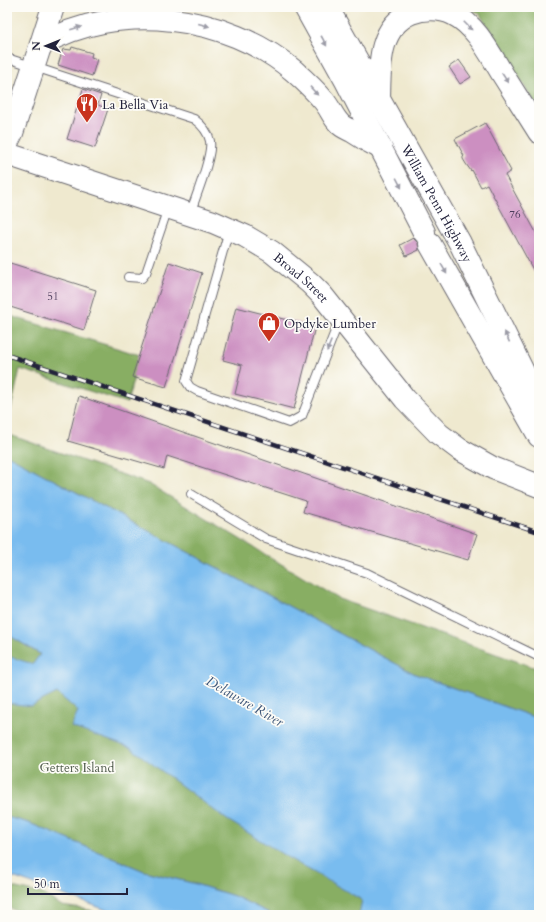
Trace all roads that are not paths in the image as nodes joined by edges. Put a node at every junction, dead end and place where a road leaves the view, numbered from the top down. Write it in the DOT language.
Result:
graph roads {
  1 [pos="54,7"];
  2 [pos="106,7"];
  3 [pos="305,7"];
  4 [pos="327,7"];
  5 [pos="139,17"];
  6 [pos="41,45"];
  7 [pos="7,58"];
  8 [pos="34,67"];
  9 [pos="379,99"];
  10 [pos="539,132"];
  11 [pos="7,143"];
  12 [pos="381,148"];
  13 [pos="7,154"];
  14 [pos="168,208"];
  15 [pos="190,215"];
  16 [pos="230,229"];
  17 [pos="128,277"];
  18 [pos="340,319"];
  19 [pos="539,404"];
  20 [pos="539,436"];
  21 [pos="539,486"];
  22 [pos="191,494"];
  23 [pos="539,657"];
  1 -- 6 [label="main road"];
  2 -- 5 [label="main road"];
  3 -- 12 [label="main road, William Penn Highway, one-way"];
  4 -- 9 [label="main road, William Penn Highway"];
  6 -- 5 [label="main road, one-way"];
  5 -- 12 [label="main road, one-way"];
  6 -- 8 [label="main road"];
  7 -- 8 [label="lane"];
  8 -- 11 [label="main road"];
  8 -- 15 [label="lane"];
  9 -- 10 [label="main road, one-way"];
  19 -- 9 [label="main road, William Penn Highway, one-way"];
  12 -- 20 [label="main road, William Penn Highway, one-way"];
  13 -- 14 [label="main road, Broad Street"];
  14 -- 15 [label="main road, Broad Street"];
  14 -- 17 [label="lane"];
  15 -- 16 [label="main road, Broad Street"];
  16 -- 18 [label="main road, Broad Street"];
  18 -- 16 [label="lane, one-way"];
  18 -- 21 [label="main road, Broad Street"];
  22 -- 23 [label="lane"];
}
